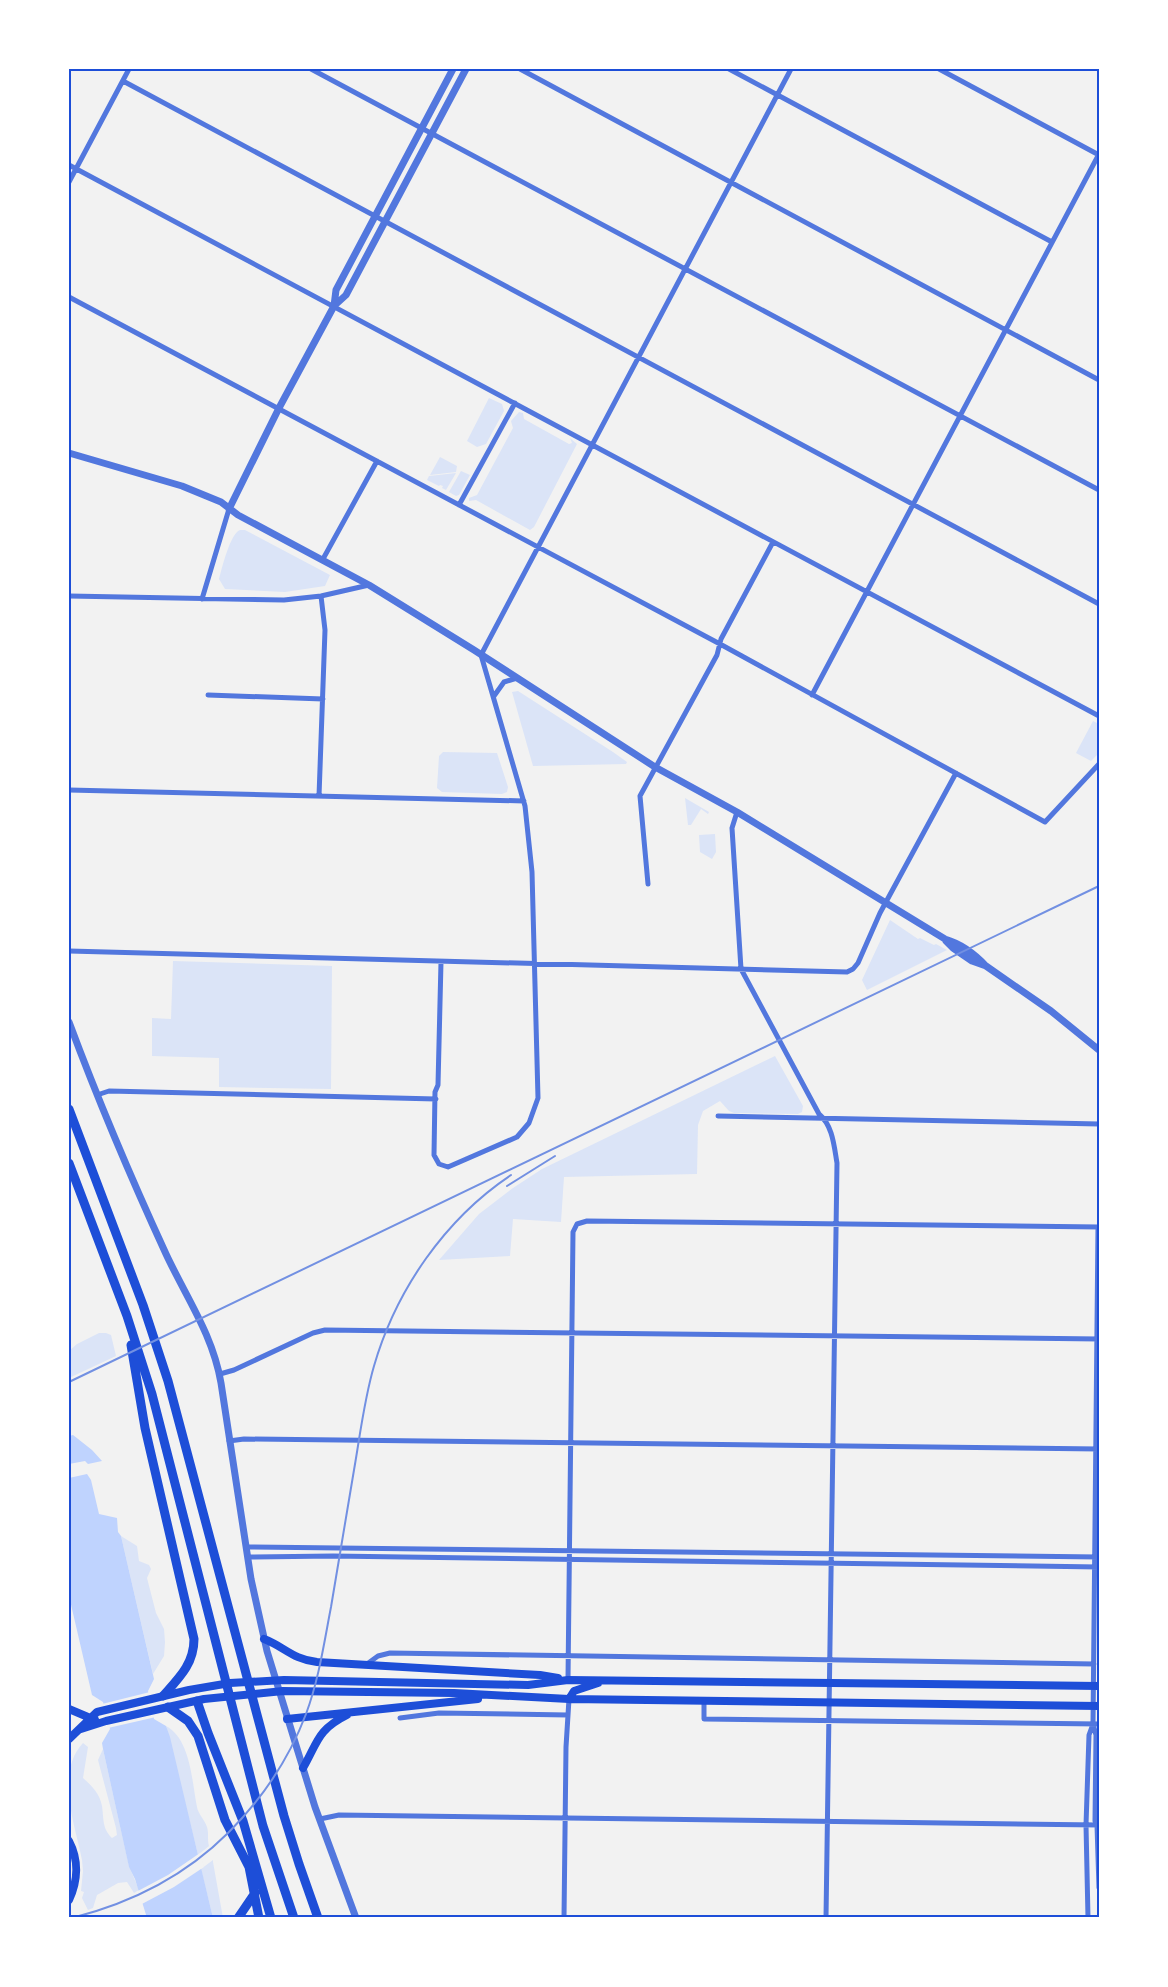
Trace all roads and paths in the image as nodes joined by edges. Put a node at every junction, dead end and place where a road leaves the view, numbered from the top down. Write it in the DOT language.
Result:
graph roads {
  1 [pos="129,69"];
  2 [pos="311,69"];
  3 [pos="453,69"];
  4 [pos="466,69"];
  5 [pos="520,69"];
  6 [pos="729,69"];
  7 [pos="791,69"];
  8 [pos="939,69"];
  9 [pos="123,81"];
  10 [pos="778,95"];
  11 [pos="422,128"];
  12 [pos="432,134"];
  13 [pos="1099,155"];
  14 [pos="69,165"];
  15 [pos="76,169"];
  16 [pos="69,182"];
  17 [pos="731,182"];
  18 [pos="376,216"];
  19 [pos="385,221"];
  20 [pos="1052,242"];
  21 [pos="685,269"];
  22 [pos="69,297"];
  23 [pos="334,306"];
  24 [pos="1006,330"];
  25 [pos="638,357"];
  26 [pos="1099,380"];
  27 [pos="515,403"];
  28 [pos="279,408"];
  29 [pos="961,416"];
  30 [pos="592,444"];
  31 [pos="69,453"];
  32 [pos="377,461"];
  33 [pos="1099,490"];
  34 [pos="459,504"];
  35 [pos="913,504"];
  36 [pos="229,509"];
  37 [pos="773,542"];
  38 [pos="538,547"];
  39 [pos="323,559"];
  40 [pos="369,585"];
  41 [pos="867,591"];
  42 [pos="69,596"];
  43 [pos="321,596"];
  44 [pos="202,599"];
  45 [pos="1099,604"];
  46 [pos="720,644"];
  47 [pos="481,655"];
  48 [pos="517,678"];
  49 [pos="208,695"];
  50 [pos="812,695"];
  51 [pos="494,696"];
  52 [pos="323,699"];
  53 [pos="1099,716"];
  54 [pos="1099,764"];
  55 [pos="655,767"];
  56 [pos="956,773"];
  57 [pos="69,790"];
  58 [pos="320,796"];
  59 [pos="524,801"];
  60 [pos="736,812"];
  61 [pos="648,884"];
  62 [pos="886,902"];
  63 [pos="69,951"];
  64 [pos="441,962"];
  65 [pos="535,963"];
  66 [pos="741,969"];
  67 [pos="69,1022"];
  68 [pos="1099,1050"];
  69 [pos="97,1095"];
  70 [pos="436,1099"];
  71 [pos="69,1109"];
  72 [pos="718,1116"];
  73 [pos="824,1118"];
  74 [pos="1099,1124"];
  75 [pos="69,1163"];
  76 [pos="836,1224"];
  77 [pos="1099,1227"];
  78 [pos="127,1316"];
  79 [pos="572,1332"];
  80 [pos="835,1336"];
  81 [pos="1098,1339"];
  82 [pos="220,1374"];
  83 [pos="229,1441"];
  84 [pos="571,1444"];
  85 [pos="833,1447"];
  86 [pos="1098,1449"];
  87 [pos="246,1547"];
  88 [pos="570,1550"];
  89 [pos="832,1553"];
  90 [pos="248,1557"];
  91 [pos="1097,1557"];
  92 [pos="570,1559"];
  93 [pos="832,1563"];
  94 [pos="1097,1567"];
  95 [pos="264,1639"];
  96 [pos="568,1657"];
  97 [pos="830,1661"];
  98 [pos="1094,1664"];
  99 [pos="365,1666"];
  100 [pos="502,1673"];
  101 [pos="568,1680"];
  102 [pos="605,1680"];
  103 [pos="435,1682"];
  104 [pos="830,1683"];
  105 [pos="1096,1686"];
  106 [pos="163,1696"];
  107 [pos="491,1696"];
  108 [pos="569,1699"];
  109 [pos="197,1701"];
  110 [pos="704,1701"];
  111 [pos="830,1702"];
  112 [pos="1096,1706"];
  113 [pos="168,1707"];
  114 [pos="72,1710"];
  115 [pos="354,1712"];
  116 [pos="97,1713"];
  117 [pos="568,1715"];
  118 [pos="287,1719"];
  119 [pos="400,1719"];
  120 [pos="830,1721"];
  121 [pos="103,1722"];
  122 [pos="1096,1724"];
  123 [pos="73,1731"];
  124 [pos="69,1739"];
  125 [pos="303,1768"];
  126 [pos="566,1818"];
  127 [pos="320,1819"];
  128 [pos="828,1822"];
  129 [pos="1086,1825"];
  130 [pos="1098,1825"];
  131 [pos="69,1841"];
  132 [pos="1099,1888"];
  133 [pos="255,1893"];
  134 [pos="69,1900"];
  135 [pos="293,1916"];
  136 [pos="238,1918"];
  137 [pos="259,1918"];
  138 [pos="271,1918"];
  139 [pos="318,1918"];
  140 [pos="356,1918"];
  141 [pos="564,1918"];
  142 [pos="826,1918"];
  143 [pos="1088,1918"];
  1 -- 9 [label="street"];
  2 -- 11 [label="street"];
  3 -- 11 [label="street"];
  4 -- 12 [label="street"];
  5 -- 17 [label="street"];
  6 -- 10 [label="street"];
  7 -- 10 [label="street"];
  8 -- 13 [label="street"];
  9 -- 15 [label="street"];
  9 -- 18 [label="street"];
  10 -- 17 [label="street"];
  10 -- 20 [label="street"];
  11 -- 12 [label="street"];
  11 -- 18 [label="street"];
  12 -- 19 [label="street"];
  12 -- 21 [label="street"];
  13 -- 20 [label="street"];
  14 -- 15 [label="street"];
  15 -- 16 [label="street"];
  15 -- 23 [label="street"];
  17 -- 21 [label="street"];
  17 -- 24 [label="street"];
  18 -- 19 [label="street"];
  18 -- 23 [label="street"];
  19 -- 23 [label="street"];
  19 -- 25 [label="street"];
  20 -- 24 [label="street"];
  21 -- 25 [label="street"];
  21 -- 29 [label="street"];
  22 -- 28 [label="street"];
  23 -- 27 [label="street"];
  23 -- 28 [label="street"];
  24 -- 26 [label="street"];
  24 -- 29 [label="street"];
  25 -- 30 [label="street"];
  25 -- 35 [label="street"];
  27 -- 30 [label="street"];
  27 -- 34 [label="street"];
  28 -- 32 [label="street"];
  28 -- 36 [label="street"];
  29 -- 33 [label="street"];
  29 -- 35 [label="street"];
  30 -- 37 [label="street"];
  30 -- 38 [label="street"];
  31 -- 36 [label="street"];
  32 -- 34 [label="street"];
  32 -- 39 [label="street"];
  34 -- 38 [label="street"];
  35 -- 41 [label="street"];
  35 -- 45 [label="street"];
  36 -- 39 [label="street"];
  36 -- 44 [label="street"];
  37 -- 41 [label="street"];
  37 -- 46 [label="street"];
  38 -- 46 [label="street"];
  38 -- 47 [label="street"];
  39 -- 40 [label="street"];
  40 -- 43 [label="street"];
  40 -- 47 [label="street"];
  41 -- 50 [label="street"];
  41 -- 53 [label="street"];
  42 -- 44 [label="street"];
  43 -- 44 [label="street"];
  43 -- 52 [label="street"];
  46 -- 50 [label="street"];
  46 -- 55 [label="street"];
  47 -- 48 [label="street"];
  47 -- 51 [label="street"];
  48 -- 51 [label="street"];
  48 -- 55 [label="street"];
  49 -- 52 [label="street"];
  50 -- 56 [label="street"];
  51 -- 59 [label="street"];
  52 -- 58 [label="street"];
  54 -- 56 [label="street"];
  55 -- 60 [label="street"];
  55 -- 61 [label="street"];
  56 -- 62 [label="street"];
  57 -- 58 [label="street"];
  58 -- 59 [label="street"];
  59 -- 65 [label="street"];
  60 -- 62 [label="street"];
  60 -- 66 [label="street"];
  62 -- 66 [label="street"];
  62 -- 68 [label="street"];
  63 -- 64 [label="street"];
  64 -- 65 [label="street"];
  64 -- 70 [label="street"];
  65 -- 66 [label="street"];
  65 -- 70 [label="street"];
  66 -- 73 [label="street"];
  67 -- 69 [label="street"];
  69 -- 70 [label="street"];
  69 -- 82 [label="street"];
  71 -- 139 [label="highway"];
  72 -- 73 [label="street"];
  73 -- 74 [label="street"];
  73 -- 76 [label="street"];
  75 -- 78 [label="highway"];
  76 -- 77 [label="street"];
  76 -- 79 [label="street"];
  76 -- 80 [label="street"];
  77 -- 81 [label="street"];
  78 -- 106 [label="highway"];
  78 -- 135 [label="highway"];
  79 -- 80 [label="street"];
  79 -- 82 [label="street"];
  79 -- 84 [label="street"];
  80 -- 81 [label="street"];
  80 -- 85 [label="street"];
  81 -- 86 [label="street"];
  82 -- 83 [label="street"];
  83 -- 84 [label="street"];
  83 -- 87 [label="street"];
  84 -- 85 [label="street"];
  84 -- 88 [label="street"];
  85 -- 86 [label="street"];
  85 -- 89 [label="street"];
  86 -- 91 [label="street"];
  87 -- 88 [label="street"];
  87 -- 90 [label="street"];
  88 -- 89 [label="street"];
  88 -- 92 [label="street"];
  89 -- 91 [label="street"];
  89 -- 93 [label="street"];
  90 -- 92 [label="street"];
  90 -- 95 [label="street"];
  91 -- 94 [label="street"];
  92 -- 93 [label="street"];
  92 -- 96 [label="street"];
  93 -- 94 [label="street"];
  93 -- 97 [label="street"];
  94 -- 98 [label="street"];
  95 -- 99 [label="main road"];
  95 -- 118 [label="street"];
  96 -- 97 [label="street"];
  96 -- 99 [label="street"];
  96 -- 101 [label="street"];
  97 -- 98 [label="street"];
  97 -- 104 [label="street"];
  98 -- 105 [label="street"];
  99 -- 100 [label="main road"];
  100 -- 101 [label="main road"];
  100 -- 103 [label="main road"];
  101 -- 102 [label="main road"];
  101 -- 103 [label="main road"];
  102 -- 104 [label="main road"];
  102 -- 108 [label="main road"];
  103 -- 106 [label="main road"];
  104 -- 105 [label="main road"];
  104 -- 111 [label="street"];
  105 -- 112 [label="street"];
  106 -- 116 [label="main road"];
  107 -- 108 [label="main road"];
  107 -- 109 [label="main road"];
  107 -- 115 [label="main road"];
  108 -- 110 [label="main road"];
  108 -- 117 [label="street"];
  109 -- 113 [label="main road"];
  109 -- 138 [label="highway"];
  110 -- 111 [label="main road"];
  110 -- 120 [label="street"];
  111 -- 112 [label="main road"];
  111 -- 120 [label="street"];
  112 -- 122 [label="street"];
  113 -- 121 [label="main road"];
  113 -- 133 [label="highway"];
  114 -- 116 [label="main road"];
  115 -- 118 [label="main road"];
  115 -- 125 [label="main road"];
  116 -- 121 [label="main road"];
  116 -- 123 [label="main road"];
  117 -- 119 [label="street"];
  117 -- 126 [label="street"];
  118 -- 125 [label="street"];
  120 -- 122 [label="street"];
  120 -- 128 [label="street"];
  121 -- 123 [label="main road"];
  122 -- 129 [label="street"];
  122 -- 130 [label="street"];
  123 -- 124 [label="main road"];
  125 -- 127 [label="street"];
  126 -- 127 [label="street"];
  126 -- 128 [label="street"];
  126 -- 141 [label="street"];
  127 -- 140 [label="street"];
  128 -- 129 [label="street"];
  128 -- 142 [label="street"];
  129 -- 130 [label="street"];
  129 -- 143 [label="street"];
  130 -- 132 [label="street"];
  131 -- 134 [label="main road"];
  133 -- 136 [label="highway"];
  133 -- 137 [label="highway"];
}
